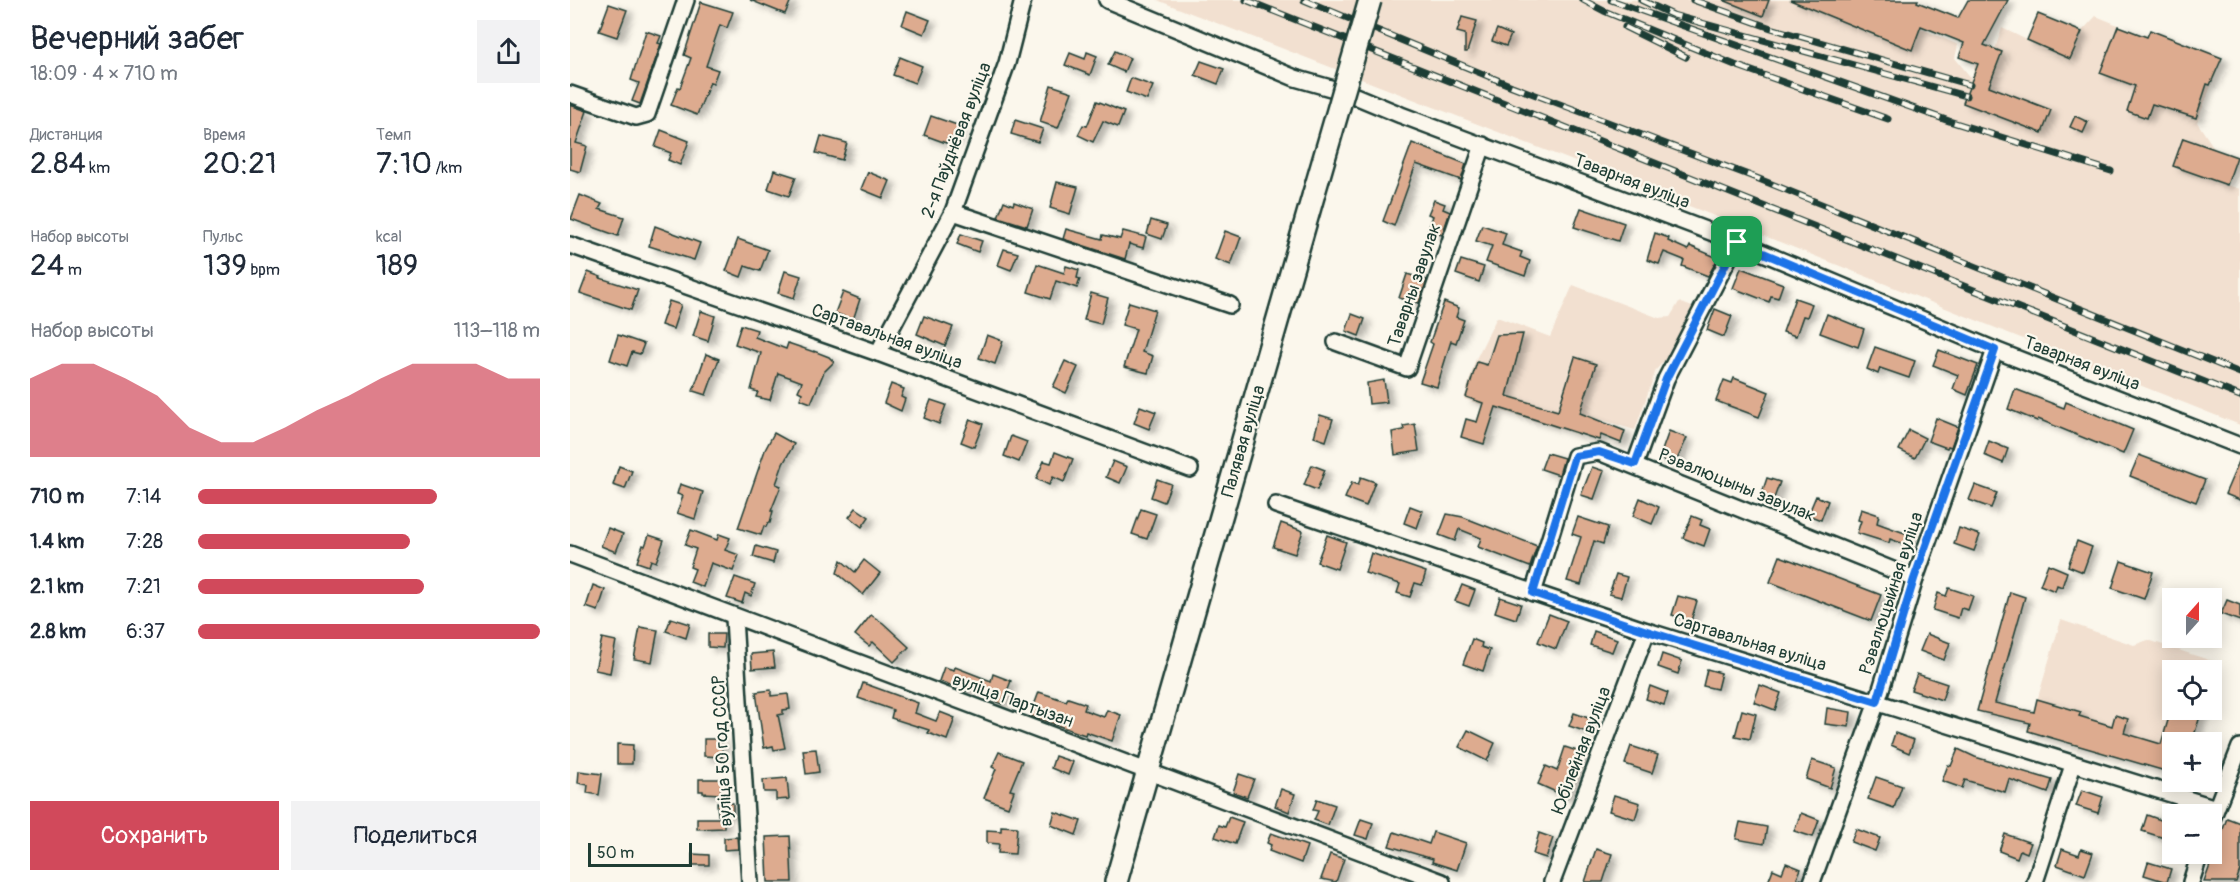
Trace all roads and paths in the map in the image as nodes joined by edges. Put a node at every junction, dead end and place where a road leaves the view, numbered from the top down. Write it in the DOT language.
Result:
graph roads {
  1 [pos="686,0"];
  2 [pos="1023,0"];
  3 [pos="1107,0"];
  4 [pos="1370,0"];
  5 [pos="570,94"];
  6 [pos="1483,145"];
  7 [pos="953,212"];
  8 [pos="1737,242"];
  9 [pos="570,245"];
  10 [pos="1230,304"];
  11 [pos="1336,342"];
  12 [pos="1995,350"];
  13 [pos="878,353"];
  14 [pos="2240,446"];
  15 [pos="1635,464"];
  16 [pos="1190,469"];
  17 [pos="1276,505"];
  18 [pos="570,554"];
  19 [pos="1914,579"];
  20 [pos="1533,593"];
  21 [pos="734,618"];
  22 [pos="1647,631"];
  23 [pos="1877,702"];
  24 [pos="2240,747"];
  25 [pos="2073,765"];
  26 [pos="1149,771"];
  27 [pos="2183,804"];
  28 [pos="2218,804"];
  29 [pos="2197,864"];
  30 [pos="750,882"];
  31 [pos="1116,882"];
  32 [pos="1442,882"];
  33 [pos="1552,882"];
  34 [pos="1812,882"];
  35 [pos="2035,882"];
  36 [pos="2191,882"];
  1 -- 5 [label="street"];
  2 -- 7 [label="street, 2-я Паўднёвая вуліца"];
  3 -- 6 [label="street, Таварная вуліца"];
  4 -- 26 [label="main road, Палявая вуліца, bridge"];
  6 -- 8 [label="street, Таварная вуліца"];
  6 -- 11 [label="street, Таварны завулак"];
  7 -- 10 [label="street"];
  7 -- 13 [label="street, 2-я Паўднёвая вуліца"];
  8 -- 12 [label="street, Таварная вуліца"];
  8 -- 15 [label="street"];
  9 -- 13 [label="street, Сартавальная вуліца"];
  12 -- 14 [label="street, Таварная вуліца"];
  12 -- 19 [label="street, Рэвалюцыйная вуліца"];
  13 -- 16 [label="street, Сартавальная вуліца"];
  15 -- 19 [label="street, Рэвалюцыны завулак"];
  15 -- 20 [label="street, Рэвалюцыны завулак"];
  17 -- 20 [label="street, Сартавальная вуліца"];
  18 -- 21 [label="street, вуліца Партызан"];
  19 -- 23 [label="street, Рэвалюцыйная вуліца"];
  20 -- 22 [label="street, Сартавальная вуліца"];
  21 -- 26 [label="street, вуліца Партызан"];
  21 -- 30 [label="street, вуліца 50 год СССР"];
  22 -- 23 [label="street, Сартавальная вуліца"];
  22 -- 33 [label="street, Юбілейная вуліца"];
  23 -- 25 [label="street, Сартавальная вуліца"];
  23 -- 34 [label="street, Рэвалюцыйная вуліца"];
  24 -- 28 [label="street"];
  25 -- 27 [label="street, Сартавальная вуліца"];
  25 -- 35 [label="street"];
  26 -- 31 [label="main road, Палявая вуліца"];
  26 -- 32 [label="street, вуліца Партызан"];
  29 -- 36 [label="street"];
}
